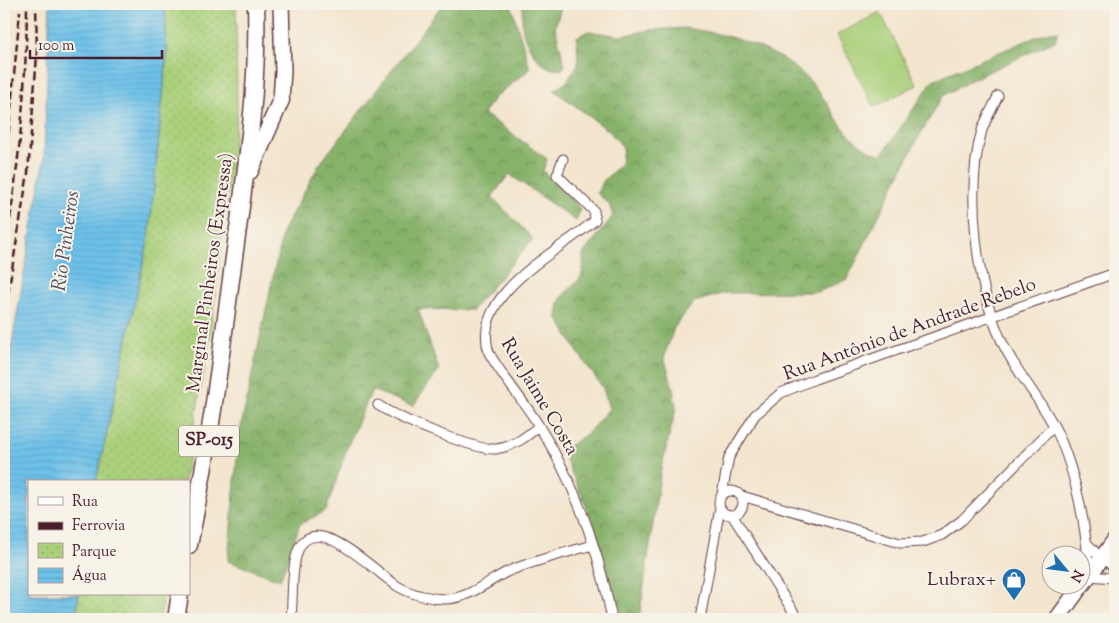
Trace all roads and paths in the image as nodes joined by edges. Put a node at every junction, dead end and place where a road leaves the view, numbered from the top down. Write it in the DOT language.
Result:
graph roads {
  1 [pos="256,4"];
  2 [pos="281,4"];
  3 [pos="998,96"];
  4 [pos="281,100"];
  5 [pos="563,159"];
  6 [pos="244,184"];
  7 [pos="1115,273"];
  8 [pos="992,317"];
  9 [pos="378,404"];
  10 [pos="539,426"];
  11 [pos="1054,426"];
  12 [pos="726,473"];
  13 [pos="733,490"];
  14 [pos="722,494"];
  15 [pos="742,500"];
  16 [pos="728,512"];
  17 [pos="190,540"];
  18 [pos="1115,540"];
  19 [pos="1086,542"];
  20 [pos="593,545"];
  21 [pos="1086,546"];
  22 [pos="1102,558"];
  23 [pos="1115,568"];
  24 [pos="1092,571"];
  25 [pos="1115,578"];
  26 [pos="1092,581"];
  27 [pos="180,596"];
  28 [pos="1074,596"];
  29 [pos="176,619"];
  30 [pos="291,619"];
  31 [pos="612,619"];
  32 [pos="700,619"];
  33 [pos="798,619"];
  34 [pos="1057,619"];
  1 -- 6 [label="highway, Marginal Pinheiros (Expressa) / SP-015"];
  2 -- 4 [label="main road"];
  3 -- 8 [label="street"];
  4 -- 6 [label="highway"];
  5 -- 10 [label="street, Rua Jaime Costa"];
  6 -- 17 [label="highway, Marginal Pinheiros (Expressa) / SP-015"];
  7 -- 8 [label="street, Rua Antônio de Andrade Rebelo"];
  8 -- 11 [label="street"];
  8 -- 12 [label="street, Rua Antônio de Andrade Rebelo"];
  9 -- 10 [label="street"];
  10 -- 20 [label="street, Rua Jaime Costa"];
  11 -- 15 [label="street"];
  11 -- 19 [label="street"];
  12 -- 13 [label="street"];
  12 -- 14 [label="street, Rua Antônio de Andrade Rebelo"];
  13 -- 14 [label="street"];
  13 -- 15 [label="street"];
  14 -- 16 [label="street, Rua Antônio de Andrade Rebelo"];
  15 -- 16 [label="street"];
  16 -- 32 [label="street"];
  16 -- 33 [label="street"];
  18 -- 22 [label="main road"];
  19 -- 21 [label="street"];
  19 -- 22 [label="street"];
  20 -- 30 [label="street"];
  20 -- 31 [label="street, Rua Jaime Costa"];
  22 -- 23 [label="street"];
  22 -- 24 [label="main road"];
  25 -- 26 [label="street"];
  27 -- 29 [label="highway"];
  28 -- 34 [label="main road"];
}
